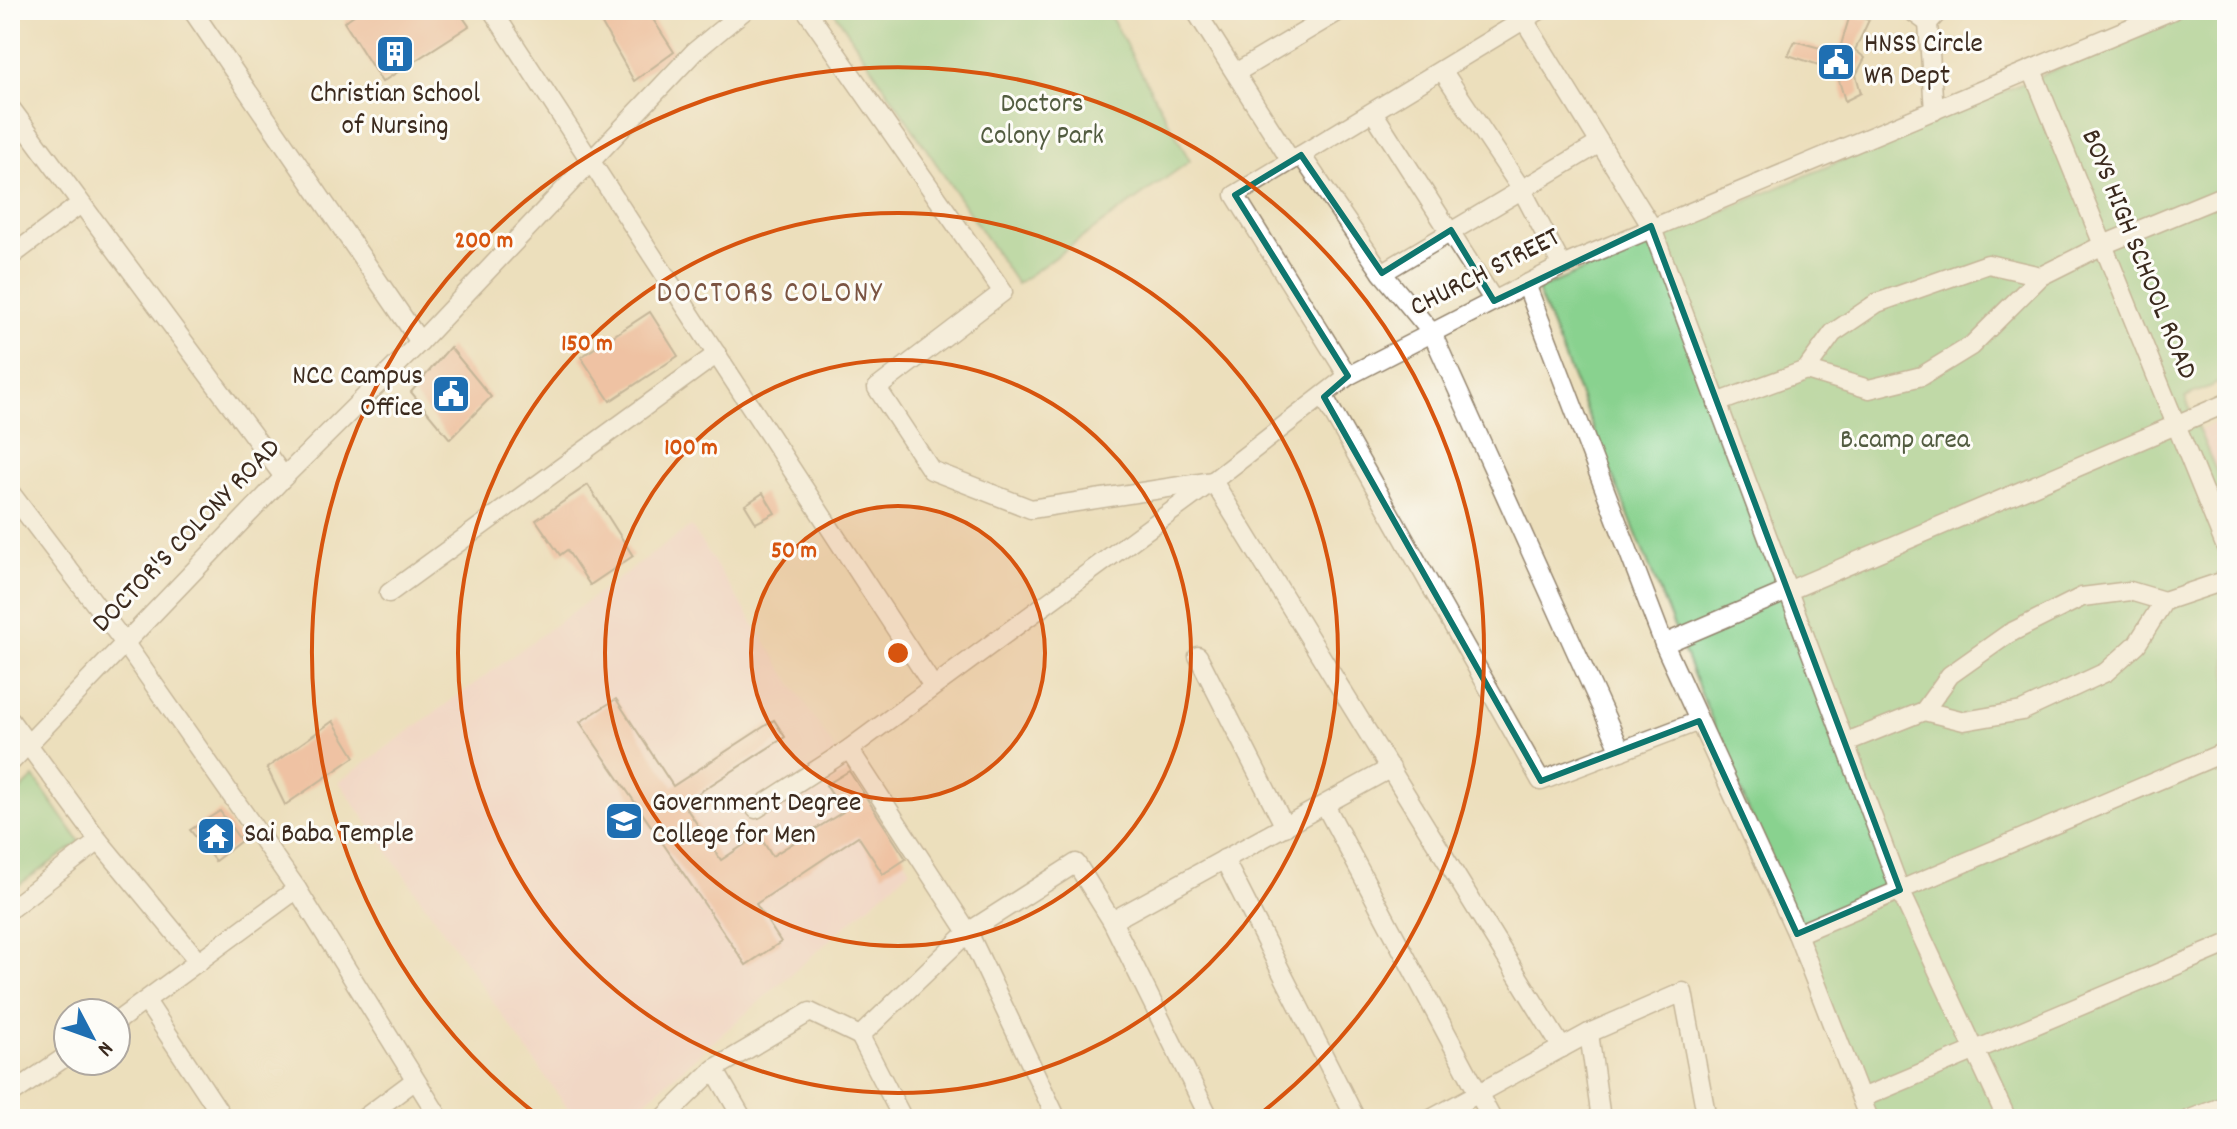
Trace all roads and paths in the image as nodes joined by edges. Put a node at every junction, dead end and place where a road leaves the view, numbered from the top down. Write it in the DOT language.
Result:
graph roads {
  1 [pos="192,10"];
  2 [pos="492,10"];
  3 [pos="745,10"];
  4 [pos="806,10"];
  5 [pos="1195,10"];
  6 [pos="1341,10"];
  7 [pos="1910,10"];
  8 [pos="2173,10"];
  9 [pos="1528,13"];
  10 [pos="1934,16"];
  11 [pos="1442,70"];
  12 [pos="2032,70"];
  13 [pos="1237,72"];
  14 [pos="10,107"];
  15 [pos="1934,111"];
  16 [pos="1373,112"];
  17 [pos="1600,143"];
  18 [pos="1296,158"];
  19 [pos="591,160"];
  20 [pos="1522,190"];
  21 [pos="2227,194"];
  22 [pos="79,205"];
  23 [pos="1651,226"];
  24 [pos="1451,230"];
  25 [pos="2103,245"];
  26 [pos="10,257"];
  27 [pos="1562,266"];
  28 [pos="1382,273"];
  29 [pos="2041,276"];
  30 [pos="1526,284"];
  31 [pos="1494,301"];
  32 [pos="1432,333"];
  33 [pos="420,342"];
  34 [pos="717,354"];
  35 [pos="1806,370"];
  36 [pos="1348,376"];
  37 [pos="1324,397"];
  38 [pos="1717,403"];
  39 [pos="2227,403"];
  40 [pos="2176,425"];
  41 [pos="284,477"];
  42 [pos="1213,481"];
  43 [pos="10,492"];
  44 [pos="2227,550"];
  45 [pos="2227,580"];
  46 [pos="1786,592"];
  47 [pos="389,593"];
  48 [pos="2164,601"];
  49 [pos="124,642"];
  50 [pos="1664,644"];
  51 [pos="1198,656"];
  52 [pos="933,686"];
  53 [pos="1924,711"];
  54 [pos="10,720"];
  55 [pos="1699,721"];
  56 [pos="1844,743"];
  57 [pos="28,744"];
  58 [pos="849,749"];
  59 [pos="1621,751"];
  60 [pos="2227,751"];
  61 [pos="10,763"];
  62 [pos="1391,768"];
  63 [pos="1326,807"];
  64 [pos="756,809"];
  65 [pos="1285,827"];
  66 [pos="99,841"];
  67 [pos="1224,859"];
  68 [pos="297,889"];
  69 [pos="1900,890"];
  70 [pos="10,909"];
  71 [pos="1112,921"];
  72 [pos="968,932"];
  73 [pos="1797,934"];
  74 [pos="2227,944"];
  75 [pos="199,962"];
  76 [pos="146,1001"];
  77 [pos="132,1011"];
  78 [pos="1589,1033"];
  79 [pos="860,1036"];
  80 [pos="1562,1048"];
  81 [pos="1973,1051"];
  82 [pos="52,1066"];
  83 [pos="714,1069"];
  84 [pos="414,1081"];
  85 [pos="1477,1094"];
  86 [pos="10,1095"];
  87 [pos="1862,1098"];
  88 [pos="2227,1105"];
  89 [pos="224,1119"];
  90 [pos="363,1119"];
  91 [pos="440,1119"];
  92 [pos="663,1119"];
  93 [pos="743,1119"];
  94 [pos="903,1119"];
  95 [pos="1057,1119"];
  96 [pos="1210,1119"];
  97 [pos="1356,1119"];
  98 [pos="1431,1119"];
  99 [pos="1492,1119"];
  100 [pos="1601,1119"];
  101 [pos="1707,1119"];
  102 [pos="1869,1119"];
  103 [pos="2007,1119"];
  104 [pos="2190,1119"];
  1 -- 33 [label="street"];
  2 -- 19 [label="street"];
  3 -- 19 [label="street, DOCTOR'S COLONY ROAD"];
  4 -- 42 [label="street"];
  5 -- 13 [label="street"];
  6 -- 13 [label="street"];
  7 -- 10 [label="street"];
  8 -- 12 [label="street, CHURCH STREET"];
  9 -- 11 [label="street"];
  9 -- 17 [label="street"];
  10 -- 15 [label="street"];
  11 -- 16 [label="street"];
  11 -- 20 [label="street"];
  12 -- 15 [label="street, CHURCH STREET"];
  12 -- 25 [label="street, BOYS HIGH SCHOOL ROAD"];
  13 -- 18 [label="street"];
  14 -- 22 [label="street"];
  15 -- 23 [label="street, CHURCH STREET"];
  16 -- 18 [label="street"];
  16 -- 24 [label="street"];
  17 -- 20 [label="street"];
  17 -- 23 [label="street"];
  18 -- 28 [label="street"];
  18 -- 36 [label="street"];
  19 -- 33 [label="street, DOCTOR'S COLONY ROAD"];
  19 -- 34 [label="street"];
  20 -- 24 [label="street"];
  20 -- 27 [label="street"];
  21 -- 25 [label="street"];
  22 -- 26 [label="street"];
  22 -- 41 [label="street"];
  23 -- 27 [label="street, CHURCH STREET"];
  23 -- 38 [label="street"];
  24 -- 28 [label="street"];
  24 -- 31 [label="street"];
  25 -- 29 [label="street"];
  25 -- 40 [label="street, BOYS HIGH SCHOOL ROAD"];
  27 -- 30 [label="street, CHURCH STREET"];
  28 -- 32 [label="street"];
  29 -- 35 [label="street"];
  29 -- 35 [label="street"];
  30 -- 31 [label="street, CHURCH STREET"];
  30 -- 50 [label="street"];
  31 -- 32 [label="street, CHURCH STREET"];
  32 -- 36 [label="street, CHURCH STREET"];
  32 -- 59 [label="street"];
  33 -- 41 [label="street, DOCTOR'S COLONY ROAD"];
  34 -- 47 [label="street"];
  34 -- 52 [label="street"];
  35 -- 38 [label="street"];
  36 -- 37 [label="street, CHURCH STREET"];
  37 -- 42 [label="street, CHURCH STREET"];
  37 -- 59 [label="street"];
  38 -- 46 [label="street"];
  39 -- 40 [label="street"];
  40 -- 44 [label="street, BOYS HIGH SCHOOL ROAD"];
  40 -- 46 [label="street"];
  41 -- 49 [label="street, DOCTOR'S COLONY ROAD"];
  42 -- 52 [label="street, CHURCH STREET"];
  42 -- 62 [label="street"];
  43 -- 49 [label="street"];
  45 -- 48 [label="street"];
  46 -- 50 [label="street"];
  46 -- 56 [label="street"];
  48 -- 53 [label="street"];
  48 -- 53 [label="street"];
  49 -- 57 [label="street, DOCTOR'S COLONY ROAD"];
  49 -- 68 [label="street"];
  50 -- 55 [label="street"];
  51 -- 65 [label="street"];
  52 -- 58 [label="street, CHURCH STREET"];
  53 -- 56 [label="street"];
  54 -- 57 [label="street"];
  55 -- 59 [label="street"];
  55 -- 73 [label="street"];
  56 -- 69 [label="street"];
  57 -- 61 [label="street, DOCTOR'S COLONY ROAD"];
  57 -- 66 [label="street"];
  58 -- 64 [label="street, CHURCH STREET"];
  58 -- 72 [label="street"];
  60 -- 69 [label="street"];
  62 -- 63 [label="street"];
  62 -- 80 [label="street"];
  63 -- 65 [label="street"];
  63 -- 85 [label="street"];
  65 -- 67 [label="street"];
  66 -- 70 [label="street"];
  66 -- 75 [label="street"];
  67 -- 71 [label="street"];
  67 -- 97 [label="street"];
  68 -- 75 [label="street"];
  68 -- 84 [label="street"];
  69 -- 73 [label="street"];
  69 -- 81 [label="street"];
  71 -- 72 [label="street"];
  71 -- 96 [label="street"];
  72 -- 79 [label="street"];
  72 -- 95 [label="street"];
  73 -- 87 [label="street"];
  74 -- 81 [label="street"];
  75 -- 76 [label="street"];
  76 -- 77 [label="street"];
  76 -- 89 [label="street"];
  78 -- 80 [label="street"];
  78 -- 100 [label="street"];
  78 -- 101 [label="street"];
  79 -- 83 [label="street"];
  79 -- 94 [label="street"];
  80 -- 85 [label="street"];
  81 -- 87 [label="street"];
  81 -- 103 [label="street"];
  82 -- 86 [label="street"];
  83 -- 92 [label="street"];
  83 -- 93 [label="street"];
  84 -- 90 [label="street"];
  84 -- 91 [label="street"];
  85 -- 98 [label="street"];
  85 -- 99 [label="street"];
  87 -- 102 [label="street"];
  88 -- 104 [label="street"];
}
